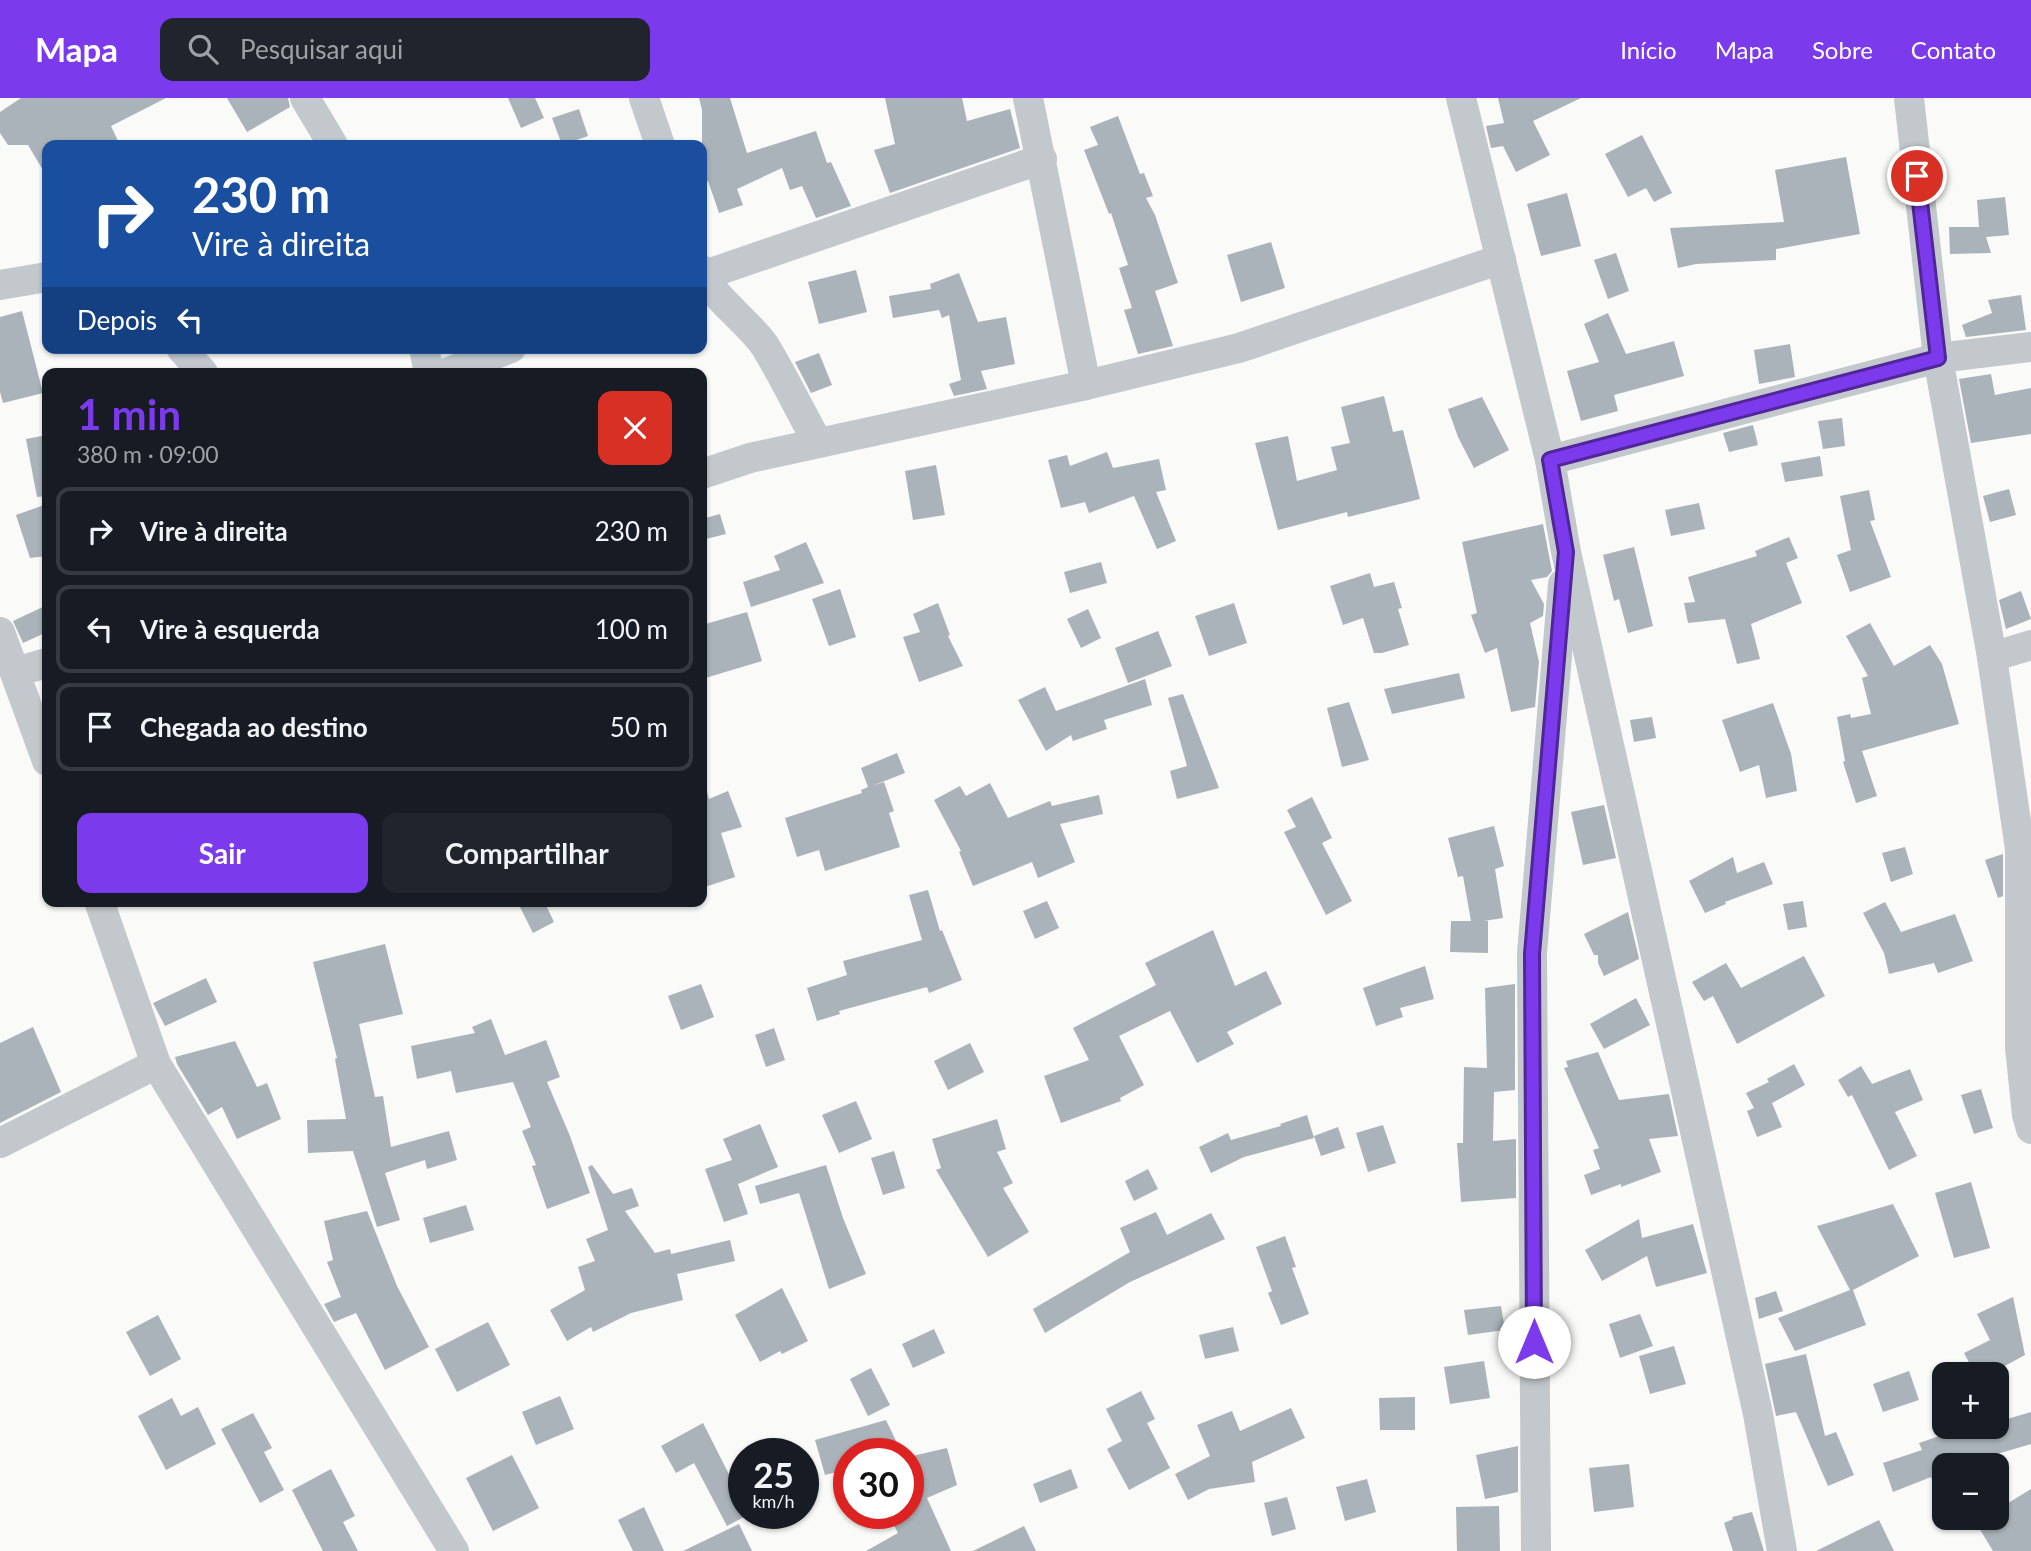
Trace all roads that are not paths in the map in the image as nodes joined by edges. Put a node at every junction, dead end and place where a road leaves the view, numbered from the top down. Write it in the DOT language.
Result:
graph roads {
  1 [pos="304,98"];
  2 [pos="644,98"];
  3 [pos="1028,98"];
  4 [pos="1461,98"];
  5 [pos="1909,98"];
  6 [pos="330,140"];
  7 [pos="658,140"];
  8 [pos="1042,159"];
  9 [pos="1501,259"];
  10 [pos="707,272"];
  11 [pos="42,278"];
  12 [pos="707,280"];
  13 [pos="0,285"];
  14 [pos="2031,347"];
  15 [pos="186,354"];
  16 [pos="495,354"];
  17 [pos="1938,358"];
  18 [pos="199,368"];
  19 [pos="459,368"];
  20 [pos="1086,385"];
  21 [pos="818,443"];
  22 [pos="1550,460"];
  23 [pos="707,472"];
  24 [pos="1566,552"];
  25 [pos="0,632"];
  26 [pos="2031,645"];
  27 [pos="1992,657"];
  28 [pos="42,664"];
  29 [pos="15,672"];
  30 [pos="42,747"];
  31 [pos="101,907"];
  32 [pos="156,1064"];
  33 [pos="2031,1129"];
  34 [pos="0,1143"];
  35 [pos="454,1551"];
  36 [pos="1536,1551"];
  37 [pos="1782,1551"];
  1 -- 6 [label="street"];
  2 -- 7 [label="street"];
  3 -- 8 [label="street"];
  4 -- 9 [label="street"];
  5 -- 17 [label="street"];
  8 -- 10 [label="street"];
  8 -- 20 [label="street"];
  9 -- 20 [label="street"];
  9 -- 22 [label="street"];
  11 -- 13 [label="street"];
  12 -- 21 [label="street"];
  14 -- 17 [label="street"];
  15 -- 18 [label="street"];
  16 -- 19 [label="street"];
  17 -- 22 [label="street"];
  17 -- 27 [label="street"];
  20 -- 21 [label="street"];
  21 -- 23 [label="street"];
  22 -- 24 [label="street"];
  24 -- 36 [label="street"];
  24 -- 37 [label="street"];
  25 -- 29 [label="street"];
  26 -- 27 [label="street"];
  27 -- 33 [label="street"];
  28 -- 29 [label="street"];
  29 -- 30 [label="street"];
  31 -- 32 [label="street"];
  32 -- 34 [label="street"];
  32 -- 35 [label="street"];
}
